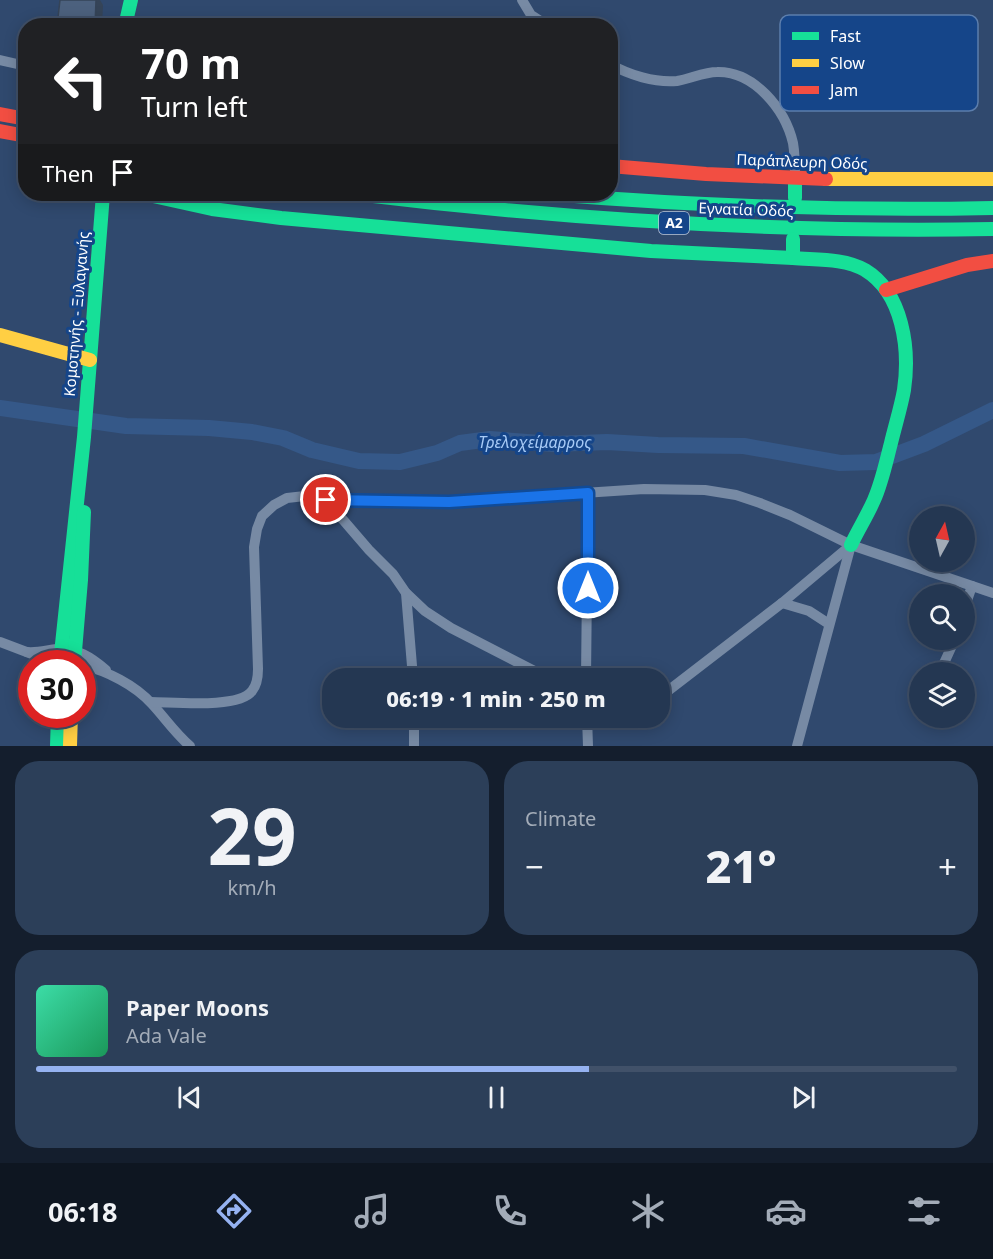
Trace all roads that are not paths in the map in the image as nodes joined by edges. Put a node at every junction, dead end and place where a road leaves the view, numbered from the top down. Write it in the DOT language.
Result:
graph roads {
  1 [pos="131,0"];
  2 [pos="522,0"];
  3 [pos="127,18"];
  4 [pos="536,18"];
  5 [pos="0,60"];
  6 [pos="18,64"];
  7 [pos="618,67"];
  8 [pos="0,114"];
  9 [pos="18,117"];
  10 [pos="0,131"];
  11 [pos="18,134"];
  12 [pos="618,167"];
  13 [pos="795,179"];
  14 [pos="993,179"];
  15 [pos="795,198"];
  16 [pos="618,199"];
  17 [pos="102,201"];
  18 [pos="171,201"];
  19 [pos="415,201"];
  20 [pos="993,208"];
  21 [pos="993,229"];
  22 [pos="793,240"];
  23 [pos="793,258"];
  24 [pos="993,261"];
  25 [pos="886,290"];
  26 [pos="0,335"];
  27 [pos="90,360"];
  28 [pos="588,493"];
  29 [pos="326,500"];
  30 [pos="851,544"];
  31 [pos="966,584"];
  32 [pos="975,587"];
  33 [pos="406,593"];
  34 [pos="993,593"];
  35 [pos="782,603"];
  36 [pos="829,624"];
  37 [pos="0,642"];
  38 [pos="22,650"];
  39 [pos="67,650"];
  40 [pos="96,662"];
  41 [pos="412,668"];
  42 [pos="529,668"];
  43 [pos="586,668"];
  44 [pos="96,670"];
  45 [pos="113,676"];
  46 [pos="670,689"];
  47 [pos="151,702"];
  48 [pos="58,728"];
  49 [pos="71,728"];
  50 [pos="414,728"];
  51 [pos="587,728"];
  52 [pos="57,746"];
  53 [pos="70,746"];
  54 [pos="190,746"];
  55 [pos="414,746"];
  56 [pos="588,746"];
  57 [pos="798,746"];
  1 -- 3 [label="main road"];
  2 -- 4 [label="street"];
  5 -- 6 [label="street"];
  7 -- 13 [label="street"];
  8 -- 9 [label="main road"];
  10 -- 11 [label="main road"];
  12 -- 13 [label="main road, Παράπλευρη Οδός"];
  13 -- 14 [label="main road, Παράπλευρη Οδός"];
  13 -- 15 [label="main road"];
  16 -- 20 [label="main road, Εγνατία Οδός / Α2"];
  17 -- 27 [label="main road, Κομοτηνής - Ξυλαγανής"];
  18 -- 23 [label="main road"];
  19 -- 21 [label="main road, Εγνατία Οδός / Α2"];
  22 -- 23 [label="main road"];
  23 -- 25 [label="main road"];
  24 -- 25 [label="main road"];
  25 -- 30 [label="main road"];
  26 -- 27 [label="main road"];
  27 -- 39 [label="main road, Κομοτηνής - Ξυλαγανής"];
  28 -- 29 [label="street"];
  28 -- 30 [label="street"];
  28 -- 43 [label="street"];
  29 -- 33 [label="street"];
  29 -- 47 [label="street"];
  30 -- 31 [label="street"];
  30 -- 35 [label="street"];
  30 -- 36 [label="street"];
  32 -- 34 [label="street"];
  33 -- 41 [label="street"];
  33 -- 42 [label="street"];
  35 -- 36 [label="street"];
  35 -- 46 [label="street"];
  36 -- 57 [label="street"];
  37 -- 38 [label="street"];
  40 -- 45 [label="street"];
  44 -- 45 [label="street"];
  45 -- 47 [label="street"];
  47 -- 54 [label="street"];
  48 -- 52 [label="main road"];
  49 -- 53 [label="main road"];
  50 -- 55 [label="street"];
  51 -- 56 [label="street"];
}
